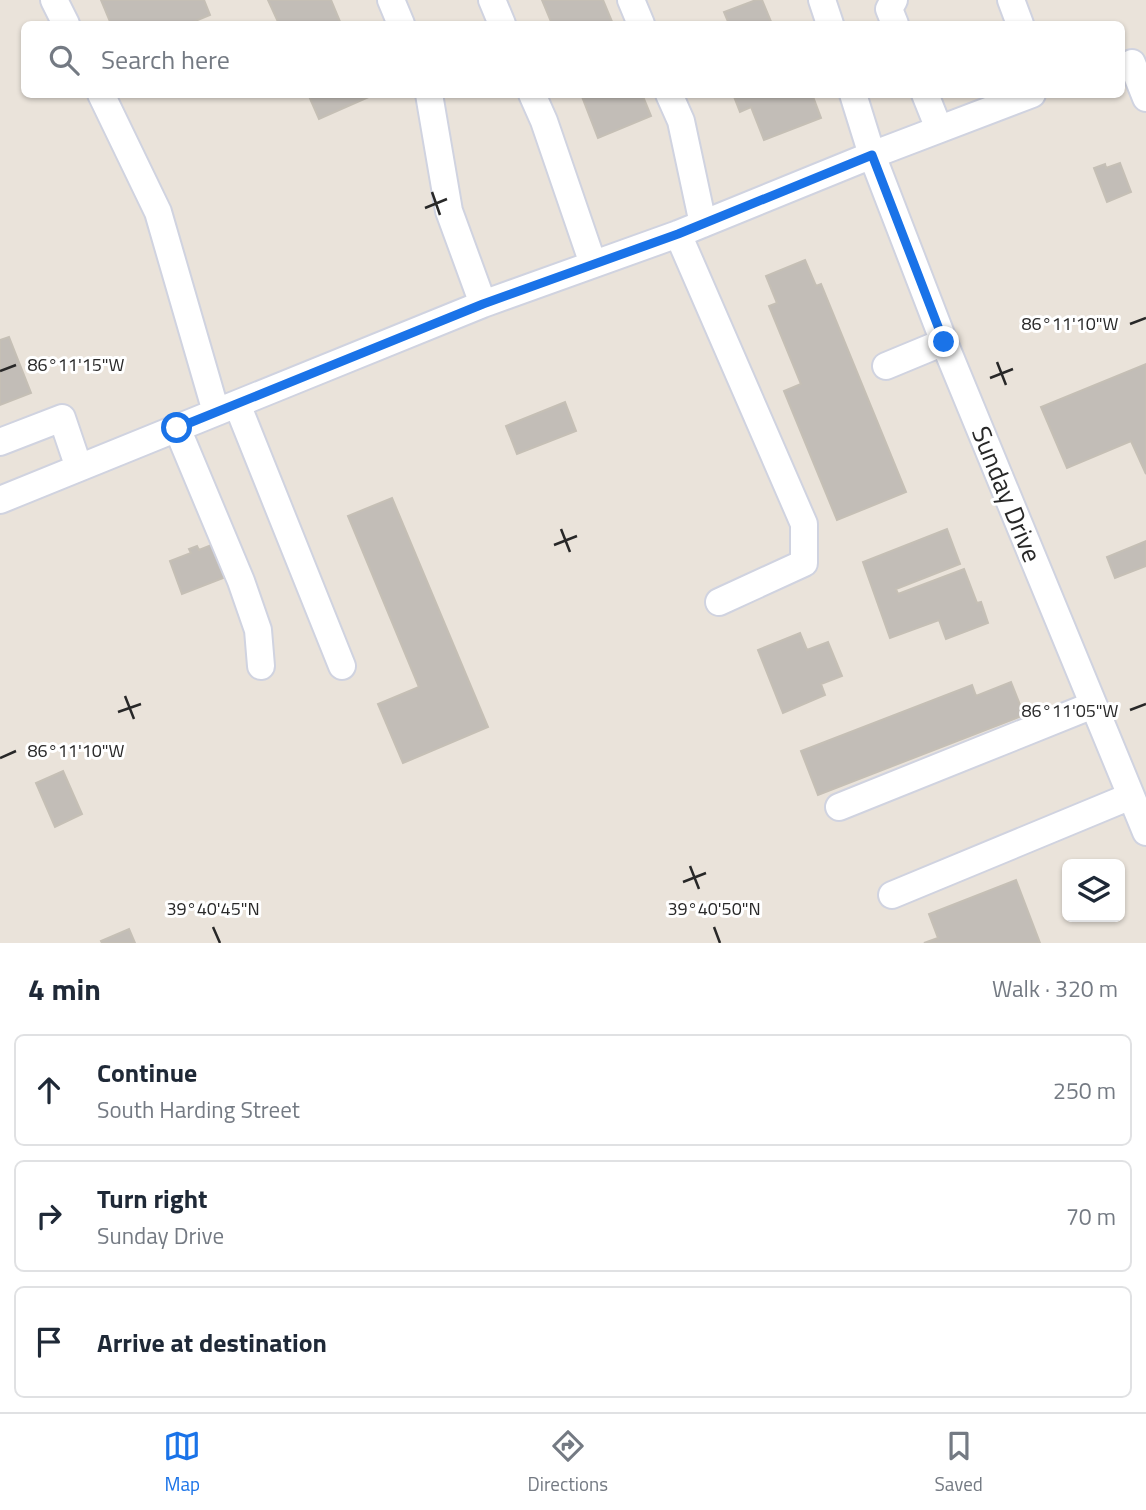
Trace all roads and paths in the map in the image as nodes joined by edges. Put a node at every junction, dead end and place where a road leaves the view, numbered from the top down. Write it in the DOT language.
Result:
graph roads {
  1 [pos="54,0"];
  2 [pos="391,0"];
  3 [pos="492,0"];
  4 [pos="631,0"];
  5 [pos="822,0"];
  6 [pos="894,0"];
  7 [pos="1011,0"];
  8 [pos="64,21"];
  9 [pos="400,21"];
  10 [pos="501,21"];
  11 [pos="640,21"];
  12 [pos="829,21"];
  13 [pos="894,21"];
  14 [pos="1019,21"];
  15 [pos="1133,62"];
  16 [pos="103,98"];
  17 [pos="430,98"];
  18 [pos="534,98"];
  19 [pos="672,98"];
  20 [pos="853,98"];
  21 [pos="927,98"];
  22 [pos="1021,98"];
  23 [pos="1146,98"];
  24 [pos="939,129"];
  25 [pos="872,155"];
  26 [pos="703,224"];
  27 [pos="678,234"];
  28 [pos="593,264"];
  29 [pos="483,304"];
  30 [pos="944,342"];
  31 [pos="886,366"];
  32 [pos="227,408"];
  33 [pos="177,428"];
  34 [pos="0,442"];
  35 [pos="79,468"];
  36 [pos="0,500"];
  37 [pos="719,602"];
  38 [pos="261,666"];
  39 [pos="342,666"];
  40 [pos="1093,705"];
  41 [pos="1131,796"];
  42 [pos="839,807"];
  43 [pos="1145,827"];
  44 [pos="892,895"];
  1 -- 8 [label="street"];
  2 -- 9 [label="street"];
  3 -- 10 [label="street"];
  4 -- 11 [label="street"];
  5 -- 12 [label="street"];
  6 -- 13 [label="street"];
  7 -- 14 [label="street"];
  15 -- 23 [label="street"];
  16 -- 32 [label="street"];
  17 -- 29 [label="street"];
  18 -- 28 [label="street"];
  19 -- 26 [label="street"];
  20 -- 25 [label="street, Sunday Drive"];
  21 -- 24 [label="street"];
  22 -- 24 [label="street"];
  24 -- 25 [label="street"];
  25 -- 26 [label="street"];
  25 -- 30 [label="street, Sunday Drive"];
  26 -- 27 [label="street"];
  27 -- 28 [label="street"];
  27 -- 37 [label="street"];
  28 -- 29 [label="street"];
  29 -- 32 [label="street"];
  30 -- 31 [label="street"];
  30 -- 40 [label="street, Sunday Drive"];
  32 -- 33 [label="street"];
  32 -- 39 [label="street"];
  33 -- 35 [label="street"];
  33 -- 38 [label="street"];
  34 -- 35 [label="street"];
  35 -- 36 [label="street"];
  40 -- 41 [label="street, Sunday Drive"];
  40 -- 42 [label="street"];
  41 -- 43 [label="street, Sunday Drive"];
  41 -- 44 [label="street"];
}
